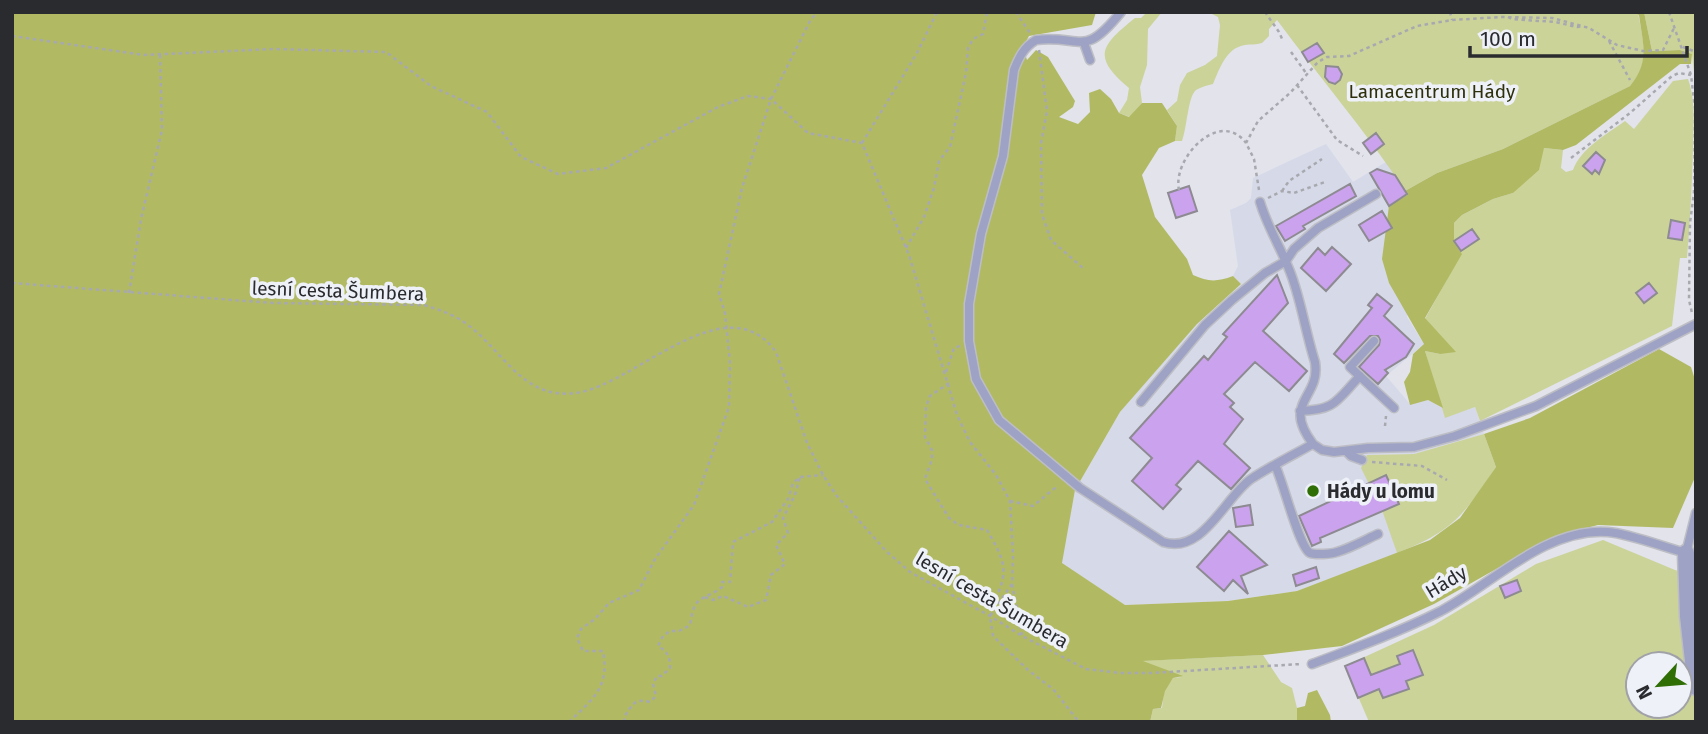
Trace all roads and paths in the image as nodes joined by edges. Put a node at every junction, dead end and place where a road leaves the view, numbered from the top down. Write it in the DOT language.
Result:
graph roads {
  1 [pos="817,12"];
  2 [pos="937,12"];
  3 [pos="987,12"];
  4 [pos="1016,12"];
  5 [pos="1121,12"];
  6 [pos="1265,12"];
  7 [pos="1450,12"];
  8 [pos="1670,12"];
  9 [pos="1507,16"];
  10 [pos="1452,20"];
  11 [pos="1584,26"];
  12 [pos="1675,26"];
  13 [pos="12,36"];
  14 [pos="1036,40"];
  15 [pos="1283,41"];
  16 [pos="1609,41"];
  17 [pos="1084,43"];
  18 [pos="1683,47"];
  19 [pos="1291,52"];
  20 [pos="1696,52"];
  21 [pos="160,55"];
  22 [pos="1090,60"];
  23 [pos="1307,73"];
  24 [pos="1690,75"];
  25 [pos="1630,80"];
  26 [pos="1297,85"];
  27 [pos="771,99"];
  28 [pos="862,143"];
  29 [pos="1246,143"];
  30 [pos="1363,156"];
  31 [pos="1571,158"];
  32 [pos="1322,159"];
  33 [pos="1325,182"];
  34 [pos="1179,190"];
  35 [pos="1282,191"];
  36 [pos="1376,194"];
  37 [pos="1260,202"];
  38 [pos="906,248"];
  39 [pos="1286,261"];
  40 [pos="1084,269"];
  41 [pos="12,283"];
  42 [pos="129,293"];
  43 [pos="1696,323"];
  44 [pos="726,328"];
  45 [pos="969,341"];
  46 [pos="1374,341"];
  47 [pos="946,372"];
  48 [pos="1360,376"];
  49 [pos="949,383"];
  50 [pos="1141,402"];
  51 [pos="1394,408"];
  52 [pos="1300,411"];
  53 [pos="1314,444"];
  54 [pos="1346,451"];
  55 [pos="1362,460"];
  56 [pos="1275,465"];
  57 [pos="1060,473"];
  58 [pos="823,475"];
  59 [pos="800,477"];
  60 [pos="1447,480"];
  61 [pos="1010,501"];
  62 [pos="1696,513"];
  63 [pos="1378,534"];
  64 [pos="1686,553"];
  65 [pos="1012,584"];
  66 [pos="705,596"];
  67 [pos="996,606"];
  68 [pos="990,616"];
  69 [pos="1022,636"];
  70 [pos="1312,664"];
  71 [pos="1696,687"];
  72 [pos="569,722"];
  73 [pos="625,722"];
  74 [pos="1079,722"];
  1 -- 27 [label="path"];
  2 -- 28 [label="path"];
  3 -- 38 [label="path"];
  4 -- 14 [label="path"];
  5 -- 17 [label="lane"];
  6 -- 15 [label="path"];
  7 -- 10 [label="path"];
  8 -- 12 [label="path"];
  9 -- 10 [label="path"];
  9 -- 11 [label="path"];
  9 -- 11 [label="path"];
  10 -- 23 [label="path"];
  11 -- 16 [label="path"];
  12 -- 16 [label="path"];
  12 -- 18 [label="path"];
  13 -- 21 [label="path"];
  14 -- 17 [label="lane"];
  14 -- 40 [label="path"];
  14 -- 45 [label="lane"];
  16 -- 25 [label="path"];
  17 -- 22 [label="lane"];
  18 -- 20 [label="path"];
  18 -- 24 [label="path"];
  19 -- 23 [label="path"];
  21 -- 27 [label="path"];
  21 -- 42 [label="path"];
  23 -- 26 [label="path"];
  24 -- 31 [label="path"];
  24 -- 43 [label="path"];
  26 -- 29 [label="path"];
  26 -- 30 [label="path"];
  27 -- 28 [label="path"];
  27 -- 44 [label="path"];
  28 -- 38 [label="path"];
  29 -- 34 [label="path"];
  29 -- 37 [label="path"];
  32 -- 35 [label="path"];
  33 -- 35 [label="path"];
  35 -- 37 [label="path"];
  36 -- 39 [label="lane"];
  37 -- 39 [label="lane"];
  38 -- 47 [label="path"];
  39 -- 50 [label="lane"];
  39 -- 52 [label="lane"];
  41 -- 42 [label="path, lesní cesta Šumbera"];
  42 -- 44 [label="path, lesní cesta Šumbera"];
  43 -- 54 [label="lane"];
  44 -- 58 [label="path, lesní cesta Šumbera"];
  44 -- 72 [label="path"];
  45 -- 47 [label="path"];
  45 -- 57 [label="lane"];
  46 -- 48 [label="lane"];
  47 -- 49 [label="path"];
  48 -- 51 [label="lane"];
  48 -- 52 [label="lane"];
  49 -- 61 [label="path"];
  49 -- 67 [label="path"];
  52 -- 53 [label="lane"];
  53 -- 54 [label="lane"];
  53 -- 56 [label="lane"];
  54 -- 55 [label="lane"];
  55 -- 60 [label="path"];
  56 -- 57 [label="lane"];
  56 -- 63 [label="lane"];
  57 -- 61 [label="path"];
  58 -- 59 [label="path"];
  58 -- 68 [label="path, lesní cesta Šumbera"];
  59 -- 66 [label="path"];
  59 -- 66 [label="path"];
  61 -- 65 [label="path"];
  62 -- 64 [label="lane"];
  64 -- 70 [label="lane, Hády"];
  64 -- 71 [label="street"];
  65 -- 67 [label="path"];
  65 -- 69 [label="path"];
  66 -- 73 [label="path"];
  67 -- 68 [label="path"];
  68 -- 69 [label="path, lesní cesta Šumbera"];
  68 -- 74 [label="path"];
  69 -- 70 [label="path, lesní cesta Šumbera"];
}
